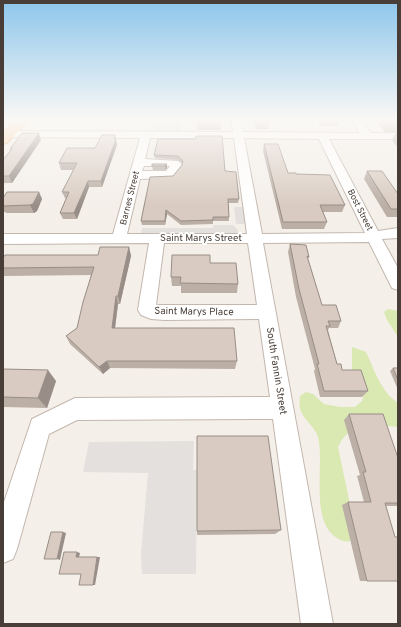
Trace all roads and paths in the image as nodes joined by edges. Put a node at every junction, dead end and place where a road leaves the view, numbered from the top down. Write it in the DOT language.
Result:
graph roads {
  1 [pos="142,148"];
  2 [pos="240,148"];
  3 [pos="329,148"];
  4 [pos="398,233"];
  5 [pos="374,236"];
  6 [pos="120,238"];
  7 [pos="157,238"];
  8 [pos="254,238"];
  9 [pos="3,239"];
  10 [pos="398,284"];
  11 [pos="267,312"];
  12 [pos="282,408"];
  13 [pos="3,549"];
  14 [pos="317,624"];
  1 -- 6 [label="street, Barnes Street"];
  2 -- 8 [label="street, South Fannin Street"];
  3 -- 5 [label="street, Bost Street"];
  4 -- 5 [label="street, Saint Marys Street"];
  5 -- 8 [label="street, Saint Marys Street"];
  5 -- 10 [label="street, Bost Street"];
  6 -- 7 [label="street, Saint Marys Street"];
  6 -- 9 [label="street, Saint Marys Street"];
  7 -- 8 [label="street, Saint Marys Street"];
  7 -- 11 [label="street, Saint Marys Place"];
  8 -- 11 [label="street, South Fannin Street"];
  11 -- 12 [label="street, South Fannin Street"];
  12 -- 13 [label="street"];
  12 -- 14 [label="street, South Fannin Street"];
}
